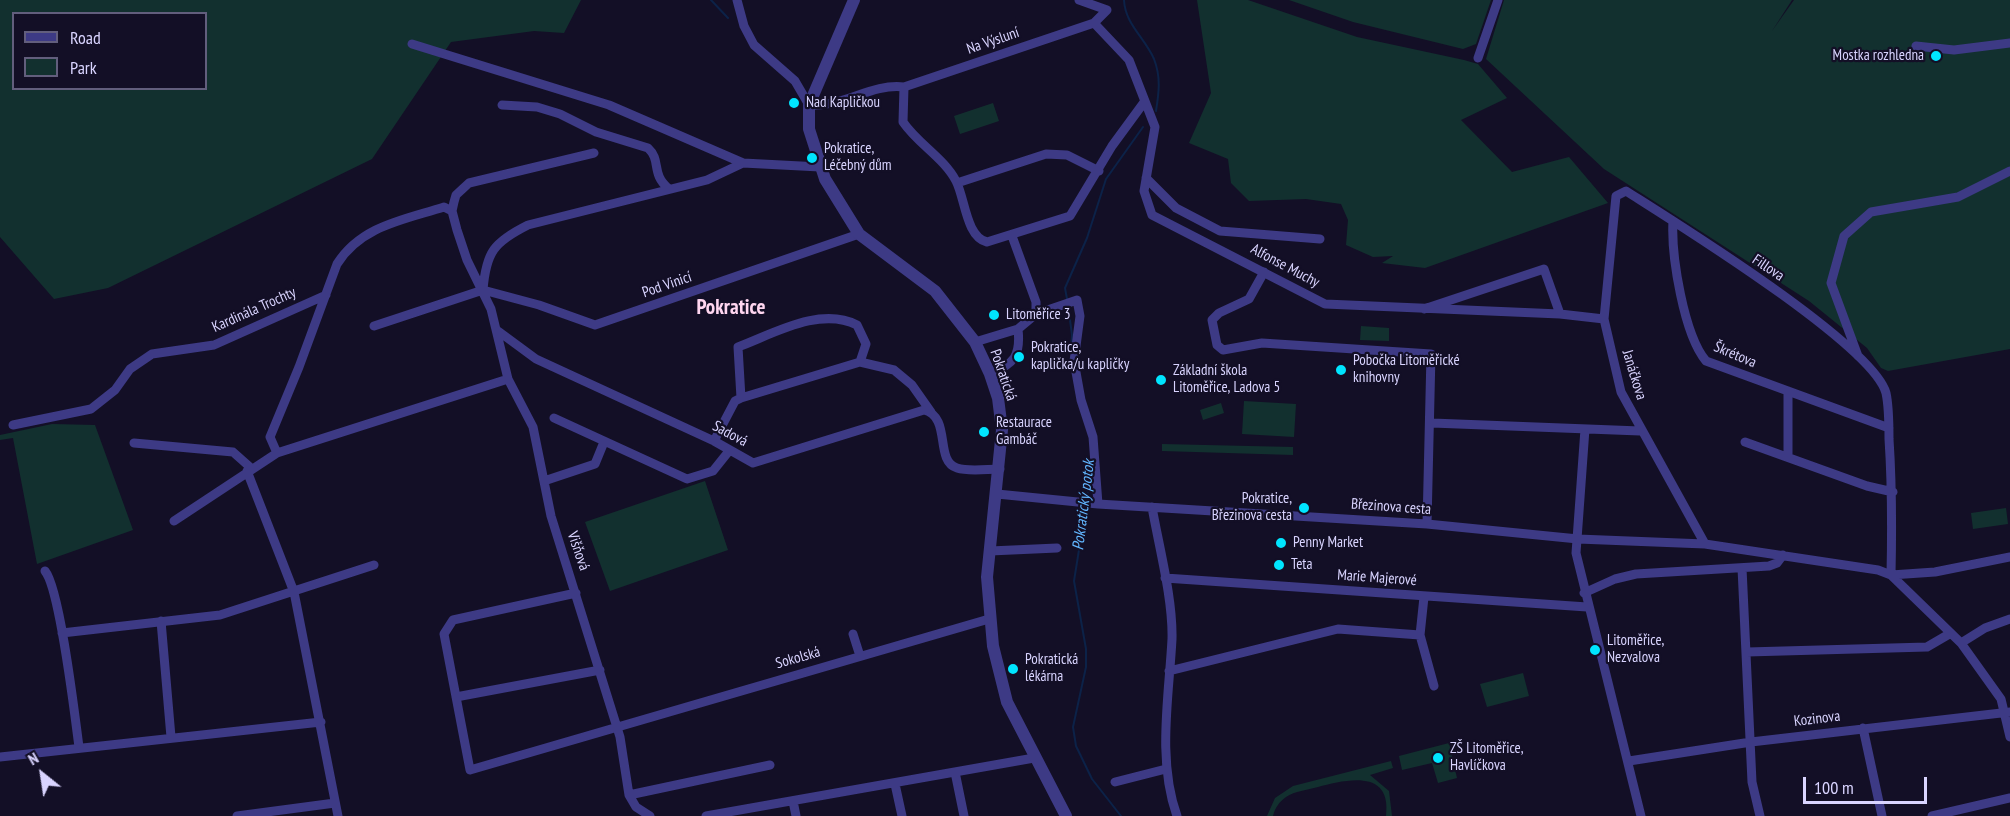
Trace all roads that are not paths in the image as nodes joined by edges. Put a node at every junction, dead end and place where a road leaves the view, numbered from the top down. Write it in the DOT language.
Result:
graph roads {
  1 [pos="736,0"];
  2 [pos="854,0"];
  3 [pos="1079,0"];
  4 [pos="1498,0"];
  5 [pos="1095,23"];
  6 [pos="2010,43"];
  7 [pos="412,44"];
  8 [pos="1916,46"];
  9 [pos="1479,58"];
  10 [pos="904,87"];
  11 [pos="1144,101"];
  12 [pos="502,105"];
  13 [pos="809,105"];
  14 [pos="594,153"];
  15 [pos="743,163"];
  16 [pos="820,167"];
  17 [pos="1099,171"];
  18 [pos="2010,171"];
  19 [pos="1146,178"];
  20 [pos="957,183"];
  21 [pos="669,189"];
  22 [pos="1616,196"];
  23 [pos="453,211"];
  24 [pos="1673,222"];
  25 [pos="859,234"];
  26 [pos="1012,236"];
  27 [pos="1320,239"];
  28 [pos="1264,272"];
  29 [pos="483,290"];
  30 [pos="326,295"];
  31 [pos="1423,310"];
  32 [pos="1036,314"];
  33 [pos="1560,314"];
  34 [pos="1604,319"];
  35 [pos="374,326"];
  36 [pos="1018,329"];
  37 [pos="498,330"];
  38 [pos="975,342"];
  39 [pos="1858,358"];
  40 [pos="860,362"];
  41 [pos="990,374"];
  42 [pos="508,379"];
  43 [pos="1788,391"];
  44 [pos="741,398"];
  45 [pos="931,412"];
  46 [pos="554,418"];
  47 [pos="1432,423"];
  48 [pos="13,425"];
  49 [pos="1889,428"];
  50 [pos="1584,429"];
  51 [pos="1640,431"];
  52 [pos="714,441"];
  53 [pos="604,442"];
  54 [pos="1745,442"];
  55 [pos="134,443"];
  56 [pos="729,451"];
  57 [pos="277,453"];
  58 [pos="1788,457"];
  59 [pos="1000,469"];
  60 [pos="249,470"];
  61 [pos="544,481"];
  62 [pos="1893,492"];
  63 [pos="997,494"];
  64 [pos="1098,504"];
  65 [pos="1152,507"];
  66 [pos="174,521"];
  67 [pos="1427,524"];
  68 [pos="1578,538"];
  69 [pos="1705,544"];
  70 [pos="1057,548"];
  71 [pos="990,551"];
  72 [pos="1783,555"];
  73 [pos="2010,557"];
  74 [pos="374,565"];
  75 [pos="1742,568"];
  76 [pos="45,571"];
  77 [pos="1891,575"];
  78 [pos="1165,578"];
  79 [pos="294,592"];
  80 [pos="576,593"];
  81 [pos="1584,593"];
  82 [pos="1424,597"];
  83 [pos="1587,606"];
  84 [pos="2010,619"];
  85 [pos="989,620"];
  86 [pos="161,621"];
  87 [pos="62,633"];
  88 [pos="1952,633"];
  89 [pos="853,634"];
  90 [pos="1420,635"];
  91 [pos="1961,643"];
  92 [pos="1747,652"];
  93 [pos="860,656"];
  94 [pos="600,670"];
  95 [pos="1169,671"];
  96 [pos="1434,686"];
  97 [pos="456,698"];
  98 [pos="2007,713"];
  99 [pos="321,722"];
  100 [pos="616,726"];
  101 [pos="1863,728"];
  102 [pos="171,737"];
  103 [pos="2010,737"];
  104 [pos="1751,742"];
  105 [pos="79,747"];
  106 [pos="0,757"];
  107 [pos="1034,758"];
  108 [pos="1629,761"];
  109 [pos="770,765"];
  110 [pos="1166,769"];
  111 [pos="955,772"];
  112 [pos="1115,782"];
  113 [pos="895,784"];
  114 [pos="629,795"];
  115 [pos="2010,798"];
  116 [pos="793,801"];
  117 [pos="335,803"];
  118 [pos="1641,814"];
  119 [pos="237,816"];
  120 [pos="338,816"];
  121 [pos="650,816"];
  122 [pos="706,816"];
  123 [pos="796,816"];
  124 [pos="902,816"];
  125 [pos="964,816"];
  126 [pos="1066,816"];
  127 [pos="1178,816"];
  128 [pos="1629,816"];
  129 [pos="1760,816"];
  130 [pos="1882,816"];
  131 [pos="1932,816"];
  1 -- 13 [label="street"];
  2 -- 13 [label="street, Pokratická"];
  3 -- 5 [label="street"];
  4 -- 9 [label="street"];
  5 -- 10 [label="street, Na Výsluní"];
  5 -- 11 [label="street"];
  6 -- 8 [label="street"];
  7 -- 15 [label="street"];
  10 -- 13 [label="street, Na Výsluní"];
  10 -- 20 [label="street"];
  11 -- 17 [label="street"];
  11 -- 19 [label="street, Alfonse Muchy"];
  12 -- 21 [label="street"];
  13 -- 16 [label="street, Pokratická"];
  14 -- 23 [label="street"];
  15 -- 16 [label="street"];
  15 -- 21 [label="street"];
  16 -- 25 [label="street, Pokratická"];
  17 -- 20 [label="street"];
  17 -- 26 [label="street"];
  18 -- 39 [label="street"];
  19 -- 27 [label="street"];
  19 -- 28 [label="street, Alfonse Muchy"];
  20 -- 26 [label="street"];
  21 -- 29 [label="street"];
  22 -- 24 [label="street, Fillova"];
  22 -- 34 [label="street, Janáčkova"];
  23 -- 29 [label="street, Višňová"];
  23 -- 30 [label="street"];
  24 -- 39 [label="street, Fillova"];
  24 -- 43 [label="street, Škrétova"];
  25 -- 29 [label="street, Pod Vinicí"];
  25 -- 38 [label="street, Pokratická"];
  26 -- 32 [label="street"];
  28 -- 31 [label="street, Alfonse Muchy"];
  28 -- 47 [label="street"];
  29 -- 35 [label="street"];
  29 -- 37 [label="street, Višňová"];
  30 -- 48 [label="street, Kardinála Trochty"];
  30 -- 57 [label="street"];
  31 -- 33 [label="street, Alfonse Muchy"];
  31 -- 33 [label="street"];
  32 -- 36 [label="street"];
  32 -- 64 [label="street"];
  33 -- 34 [label="street, Alfonse Muchy"];
  34 -- 51 [label="street, Janáčkova"];
  36 -- 38 [label="street"];
  36 -- 41 [label="street"];
  37 -- 42 [label="street, Višňová"];
  37 -- 52 [label="street, Sadová"];
  38 -- 41 [label="street, Pokratická"];
  39 -- 49 [label="street, Fillova"];
  40 -- 44 [label="street"];
  40 -- 44 [label="street"];
  40 -- 45 [label="street"];
  41 -- 59 [label="street, Pokratická"];
  42 -- 57 [label="street"];
  42 -- 61 [label="street, Višňová"];
  43 -- 49 [label="street, Škrétova"];
  43 -- 58 [label="street"];
  44 -- 52 [label="street"];
  45 -- 56 [label="street, Sadová"];
  45 -- 59 [label="street"];
  46 -- 53 [label="street"];
  47 -- 50 [label="street"];
  47 -- 67 [label="street"];
  49 -- 62 [label="street"];
  50 -- 51 [label="street"];
  50 -- 68 [label="street"];
  51 -- 69 [label="street, Janáčkova"];
  52 -- 56 [label="street, Sadová"];
  53 -- 56 [label="street"];
  53 -- 61 [label="street"];
  54 -- 58 [label="street"];
  55 -- 60 [label="street"];
  57 -- 60 [label="street"];
  58 -- 62 [label="street"];
  59 -- 63 [label="street, Pokratická"];
  60 -- 66 [label="street"];
  60 -- 79 [label="street"];
  61 -- 80 [label="street, Višňová"];
  62 -- 77 [label="street"];
  63 -- 64 [label="street, Březinova cesta"];
  63 -- 71 [label="street, Pokratická"];
  64 -- 65 [label="street, Březinova cesta"];
  65 -- 67 [label="street, Březinova cesta"];
  65 -- 78 [label="street"];
  67 -- 68 [label="street, Březinova cesta"];
  68 -- 69 [label="street, Březinova cesta"];
  68 -- 81 [label="street"];
  69 -- 72 [label="street, Březinova cesta"];
  70 -- 71 [label="street"];
  71 -- 85 [label="street, Pokratická"];
  72 -- 75 [label="street"];
  72 -- 77 [label="street, Březinova cesta"];
  73 -- 77 [label="street"];
  74 -- 79 [label="street"];
  75 -- 81 [label="street"];
  75 -- 92 [label="street"];
  76 -- 87 [label="street"];
  77 -- 88 [label="street"];
  78 -- 82 [label="street, Marie Majerové"];
  78 -- 95 [label="street"];
  79 -- 86 [label="street"];
  79 -- 99 [label="street"];
  80 -- 94 [label="street, Višňová"];
  80 -- 97 [label="street"];
  81 -- 83 [label="street"];
  82 -- 83 [label="street, Marie Majerové"];
  82 -- 90 [label="street"];
  83 -- 108 [label="street"];
  84 -- 91 [label="street"];
  85 -- 93 [label="street, Sokolská"];
  85 -- 107 [label="street, Pokratická"];
  86 -- 87 [label="street"];
  86 -- 102 [label="street"];
  87 -- 105 [label="street"];
  88 -- 91 [label="street"];
  88 -- 92 [label="street"];
  89 -- 93 [label="street"];
  90 -- 95 [label="street"];
  90 -- 96 [label="street"];
  91 -- 98 [label="street"];
  92 -- 104 [label="street"];
  93 -- 100 [label="street, Sokolská"];
  94 -- 97 [label="street"];
  94 -- 100 [label="street, Višňová"];
  95 -- 110 [label="street"];
  97 -- 100 [label="street, Sokolská"];
  98 -- 101 [label="street, Kozinova"];
  98 -- 103 [label="street"];
  99 -- 102 [label="street"];
  99 -- 117 [label="street"];
  100 -- 114 [label="street, Višňová"];
  101 -- 104 [label="street, Kozinova"];
  101 -- 130 [label="street"];
  102 -- 105 [label="street"];
  104 -- 108 [label="street, Kozinova"];
  104 -- 129 [label="street"];
  105 -- 106 [label="street"];
  107 -- 111 [label="street"];
  107 -- 126 [label="street, Pokratická"];
  108 -- 118 [label="street"];
  109 -- 114 [label="street"];
  110 -- 112 [label="street"];
  110 -- 127 [label="street"];
  111 -- 113 [label="street"];
  111 -- 125 [label="street"];
  113 -- 116 [label="street"];
  113 -- 124 [label="street"];
  114 -- 121 [label="street"];
  115 -- 131 [label="street"];
  116 -- 122 [label="street"];
  116 -- 123 [label="street"];
  117 -- 119 [label="street"];
  117 -- 120 [label="street"];
  118 -- 128 [label="street"];
}
